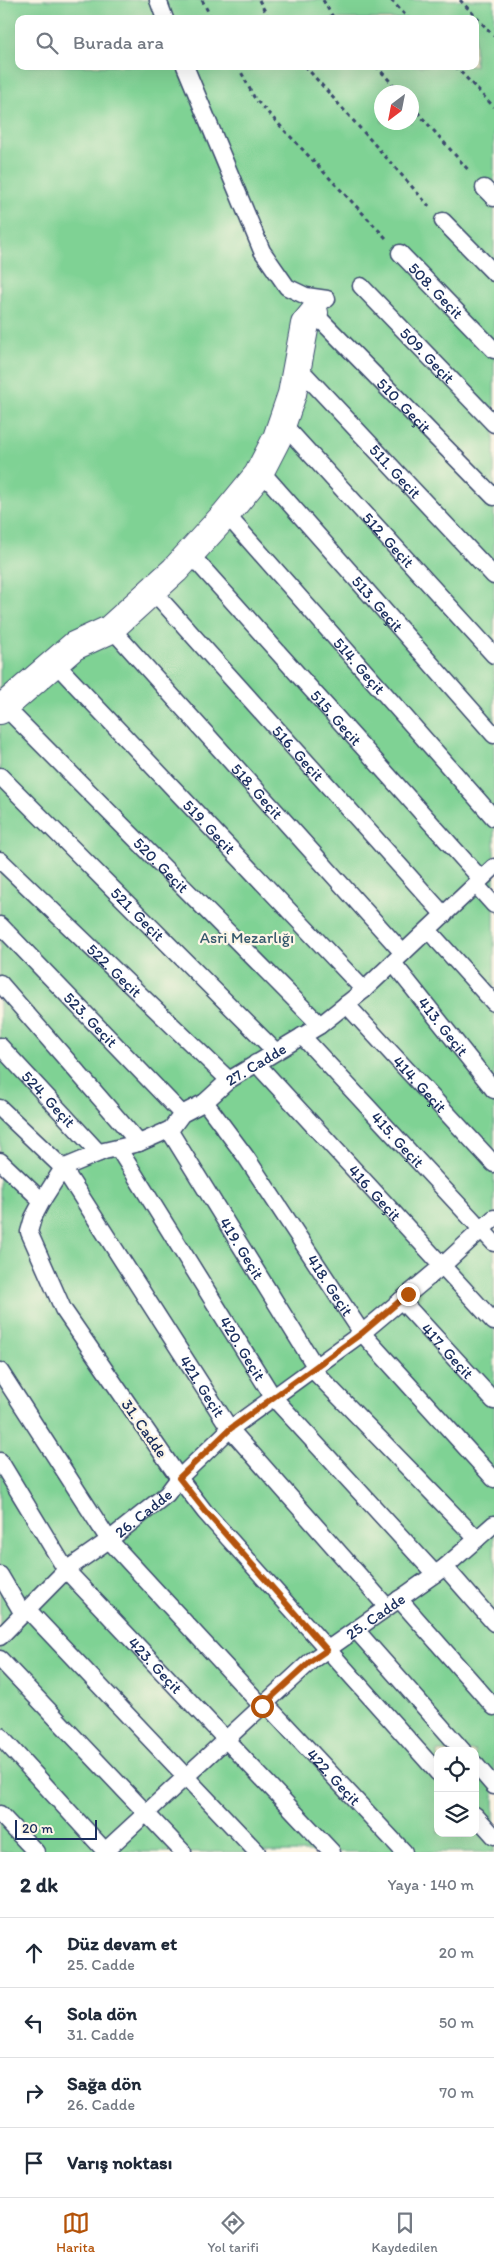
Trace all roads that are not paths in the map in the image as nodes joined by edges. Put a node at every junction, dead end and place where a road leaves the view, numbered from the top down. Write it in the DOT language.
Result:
graph roads {
  1 [pos="158,0"];
  2 [pos="164,15"];
  3 [pos="187,70"];
  4 [pos="443,221"];
  5 [pos="400,253"];
  6 [pos="494,273"];
  7 [pos="360,286"];
  8 [pos="320,306"];
  9 [pos="494,350"];
  10 [pos="297,366"];
  11 [pos="282,423"];
  12 [pos="494,424"];
  13 [pos="260,470"];
  14 [pos="494,498"];
  15 [pos="226,514"];
  16 [pos="191,554"];
  17 [pos="494,576"];
  18 [pos="152,590"];
  19 [pos="111,628"];
  20 [pos="494,655"];
  21 [pos="55,663"];
  22 [pos="2,707"];
  23 [pos="494,735"];
  24 [pos="0,776"];
  25 [pos="494,818"];
  26 [pos="0,860"];
  27 [pos="494,867"];
  28 [pos="479,882"];
  29 [pos="494,905"];
  30 [pos="444,915"];
  31 [pos="0,925"];
  32 [pos="428,930"];
  33 [pos="398,958"];
  34 [pos="0,982"];
  35 [pos="364,990"];
  36 [pos="494,1003"];
  37 [pos="346,1004"];
  38 [pos="320,1025"];
  39 [pos="302,1036"];
  40 [pos="0,1046"];
  41 [pos="275,1051"];
  42 [pos="256,1063"];
  43 [pos="229,1080"];
  44 [pos="494,1090"];
  45 [pos="205,1102"];
  46 [pos="0,1108"];
  47 [pos="182,1114"];
  48 [pos="169,1130"];
  49 [pos="139,1143"];
  50 [pos="118,1148"];
  51 [pos="99,1153"];
  52 [pos="0,1161"];
  53 [pos="494,1164"];
  54 [pos="63,1168"];
  55 [pos="42,1201"];
  56 [pos="494,1218"];
  57 [pos="482,1230"];
  58 [pos="494,1243"];
  59 [pos="442,1266"];
  60 [pos="401,1300"];
  61 [pos="494,1322"];
  62 [pos="362,1333"];
  63 [pos="313,1368"];
  64 [pos="0,1371"];
  65 [pos="273,1397"];
  66 [pos="494,1401"];
  67 [pos="230,1429"];
  68 [pos="0,1461"];
  69 [pos="179,1478"];
  70 [pos="494,1479"];
  71 [pos="488,1532"];
  72 [pos="109,1540"];
  73 [pos="66,1570"];
  74 [pos="440,1570"];
  75 [pos="0,1575"];
  76 [pos="393,1603"];
  77 [pos="25,1612"];
  78 [pos="494,1623"];
  79 [pos="356,1630"];
  80 [pos="0,1637"];
  81 [pos="327,1650"];
  82 [pos="0,1659"];
  83 [pos="263,1704"];
  84 [pos="494,1707"];
  85 [pos="0,1736"];
  86 [pos="225,1740"];
  87 [pos="459,1747"];
  88 [pos="434,1769"];
  89 [pos="479,1769"];
  90 [pos="186,1775"];
  91 [pos="494,1786"];
  92 [pos="146,1813"];
  93 [pos="0,1814"];
  94 [pos="479,1819"];
  95 [pos="494,1836"];
  96 [pos="36,1852"];
  97 [pos="105,1852"];
  98 [pos="183,1852"];
  99 [pos="257,1852"];
  100 [pos="332,1852"];
  101 [pos="404,1852"];
  1 -- 2 [label="lane"];
  3 -- 8 [label="lane"];
  4 -- 6 [label="lane"];
  5 -- 9 [label="lane, 508. Geçit"];
  7 -- 12 [label="lane, 509. Geçit"];
  8 -- 10 [label="street"];
  8 -- 14 [label="lane, 510. Geçit"];
  10 -- 11 [label="street"];
  10 -- 17 [label="lane, 511. Geçit"];
  11 -- 13 [label="street"];
  11 -- 20 [label="lane, 512. Geçit"];
  13 -- 15 [label="street"];
  13 -- 23 [label="lane, 513. Geçit"];
  15 -- 16 [label="street"];
  15 -- 25 [label="lane, 514. Geçit"];
  16 -- 18 [label="street"];
  16 -- 28 [label="lane, 515. Geçit"];
  18 -- 19 [label="street"];
  18 -- 30 [label="lane, 516. Geçit"];
  19 -- 21 [label="street"];
  19 -- 33 [label="lane, 518. Geçit"];
  21 -- 22 [label="street"];
  21 -- 35 [label="lane, 519. Geçit"];
  22 -- 38 [label="lane, 520. Geçit"];
  24 -- 41 [label="lane, 521. Geçit"];
  26 -- 43 [label="lane, 522. Geçit"];
  27 -- 28 [label="lane, 27. Cadde"];
  28 -- 29 [label="lane, 515. Geçit"];
  28 -- 30 [label="lane, 27. Cadde"];
  30 -- 32 [label="lane, 27. Cadde"];
  31 -- 47 [label="lane, 523. Geçit"];
  32 -- 33 [label="lane, 27. Cadde"];
  32 -- 36 [label="lane"];
  33 -- 35 [label="lane, 27. Cadde"];
  33 -- 44 [label="lane, 413. Geçit"];
  34 -- 49 [label="lane"];
  35 -- 37 [label="lane, 27. Cadde"];
  37 -- 38 [label="lane, 27. Cadde"];
  37 -- 53 [label="lane, 414. Geçit"];
  38 -- 39 [label="lane, 27. Cadde"];
  39 -- 41 [label="lane, 27. Cadde"];
  39 -- 57 [label="lane, 415. Geçit"];
  40 -- 51 [label="lane, 524. Geçit"];
  41 -- 42 [label="lane, 27. Cadde"];
  42 -- 43 [label="lane, 27. Cadde"];
  42 -- 59 [label="lane, 416. Geçit"];
  43 -- 45 [label="lane, 27. Cadde"];
  45 -- 47 [label="lane, 27. Cadde"];
  45 -- 62 [label="lane, 418. Geçit"];
  46 -- 54 [label="lane, 421. Geçit"];
  47 -- 48 [label="lane, 27. Cadde"];
  48 -- 49 [label="lane, 27. Cadde"];
  48 -- 63 [label="lane, 419. Geçit"];
  49 -- 50 [label="lane, 27. Cadde"];
  50 -- 51 [label="lane, 27. Cadde"];
  50 -- 65 [label="lane, 420. Geçit"];
  51 -- 54 [label="lane, 27. Cadde"];
  52 -- 55 [label="lane"];
  54 -- 55 [label="lane"];
  54 -- 67 [label="lane, 421. Geçit"];
  55 -- 69 [label="lane, 31. Cadde"];
  56 -- 57 [label="lane, 26. Cadde"];
  57 -- 58 [label="lane, 415. Geçit"];
  57 -- 59 [label="lane, 26. Cadde"];
  59 -- 60 [label="lane, 26. Cadde"];
  59 -- 61 [label="lane, 416. Geçit"];
  60 -- 62 [label="lane, 26. Cadde"];
  60 -- 66 [label="lane, 417. Geçit"];
  62 -- 63 [label="lane, 26. Cadde"];
  62 -- 70 [label="lane, 418. Geçit"];
  63 -- 65 [label="lane, 26. Cadde"];
  63 -- 71 [label="lane, 419. Geçit"];
  64 -- 72 [label="lane, 422. Geçit"];
  65 -- 67 [label="lane, 26. Cadde"];
  65 -- 74 [label="lane, 420. Geçit"];
  67 -- 69 [label="lane, 26. Cadde"];
  67 -- 76 [label="lane, 421. Geçit"];
  68 -- 73 [label="lane, 423. Geçit"];
  69 -- 72 [label="lane, 26. Cadde"];
  69 -- 81 [label="lane, 31. Cadde"];
  71 -- 74 [label="lane, 25. Cadde"];
  72 -- 73 [label="lane, 26. Cadde"];
  72 -- 83 [label="lane, 422. Geçit"];
  73 -- 77 [label="lane, 26. Cadde"];
  73 -- 86 [label="lane, 423. Geçit"];
  74 -- 76 [label="lane, 25. Cadde"];
  74 -- 78 [label="lane, 420. Geçit"];
  75 -- 77 [label="lane"];
  76 -- 79 [label="lane, 25. Cadde"];
  76 -- 84 [label="lane, 421. Geçit"];
  77 -- 80 [label="lane, 26. Cadde"];
  77 -- 90 [label="lane"];
  79 -- 81 [label="lane, 25. Cadde"];
  79 -- 87 [label="lane"];
  81 -- 83 [label="lane, 25. Cadde"];
  81 -- 88 [label="lane, 31. Cadde"];
  82 -- 92 [label="lane"];
  83 -- 86 [label="lane, 25. Cadde"];
  83 -- 101 [label="lane, 422. Geçit"];
  85 -- 97 [label="lane"];
  86 -- 90 [label="lane, 25. Cadde"];
  86 -- 100 [label="lane, 423. Geçit"];
  89 -- 91 [label="lane"];
  90 -- 92 [label="lane, 25. Cadde"];
  90 -- 99 [label="lane"];
  92 -- 97 [label="lane, 25. Cadde"];
  92 -- 98 [label="lane"];
  93 -- 96 [label="lane"];
  94 -- 95 [label="lane"];
}
